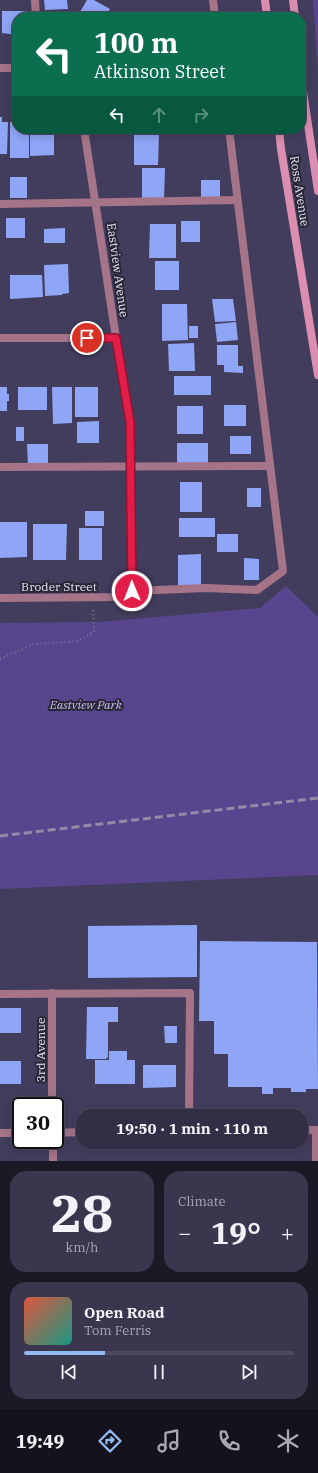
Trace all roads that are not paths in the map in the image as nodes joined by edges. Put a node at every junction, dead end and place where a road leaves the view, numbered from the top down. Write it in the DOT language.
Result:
graph roads {
  1 [pos="36,0"];
  2 [pos="213,0"];
  3 [pos="265,0"];
  4 [pos="294,0"];
  5 [pos="36,12"];
  6 [pos="214,12"];
  7 [pos="266,12"];
  8 [pos="295,12"];
  9 [pos="0,68"];
  10 [pos="12,68"];
  11 [pos="306,111"];
  12 [pos="85,134"];
  13 [pos="230,134"];
  14 [pos="280,134"];
  15 [pos="318,191"];
  16 [pos="237,200"];
  17 [pos="96,202"];
  18 [pos="0,204"];
  19 [pos="0,338"];
  20 [pos="116,338"];
  21 [pos="318,374"];
  22 [pos="130,466"];
  23 [pos="270,466"];
  24 [pos="0,467"];
  25 [pos="132,591"];
  26 [pos="0,598"];
  27 [pos="0,994"];
  28 [pos="52,994"];
  29 [pos="52,1097"];
  30 [pos="190,1109"];
  31 [pos="308,1130"];
  32 [pos="76,1132"];
  33 [pos="0,1133"];
  34 [pos="12,1133"];
  35 [pos="64,1133"];
  36 [pos="52,1149"];
  37 [pos="53,1161"];
  38 [pos="316,1161"];
  1 -- 5 [label="street"];
  2 -- 6 [label="street"];
  3 -- 7 [label="main road"];
  4 -- 8 [label="main road"];
  9 -- 10 [label="street"];
  11 -- 15 [label="main road, Ross Avenue"];
  12 -- 17 [label="street, Eastview Avenue"];
  13 -- 16 [label="street"];
  14 -- 21 [label="main road, Ross Avenue"];
  16 -- 17 [label="street"];
  16 -- 23 [label="street"];
  17 -- 18 [label="street"];
  17 -- 20 [label="street, Eastview Avenue"];
  19 -- 20 [label="street"];
  20 -- 22 [label="street, Eastview Avenue"];
  22 -- 23 [label="street"];
  22 -- 24 [label="street"];
  22 -- 25 [label="street, Eastview Avenue"];
  23 -- 25 [label="street"];
  25 -- 26 [label="street, Broder Street"];
  27 -- 28 [label="street"];
  28 -- 29 [label="street, 3rd Avenue"];
  28 -- 30 [label="street"];
  31 -- 38 [label="street"];
  32 -- 35 [label="street"];
  33 -- 34 [label="street"];
  36 -- 37 [label="street"];
}
